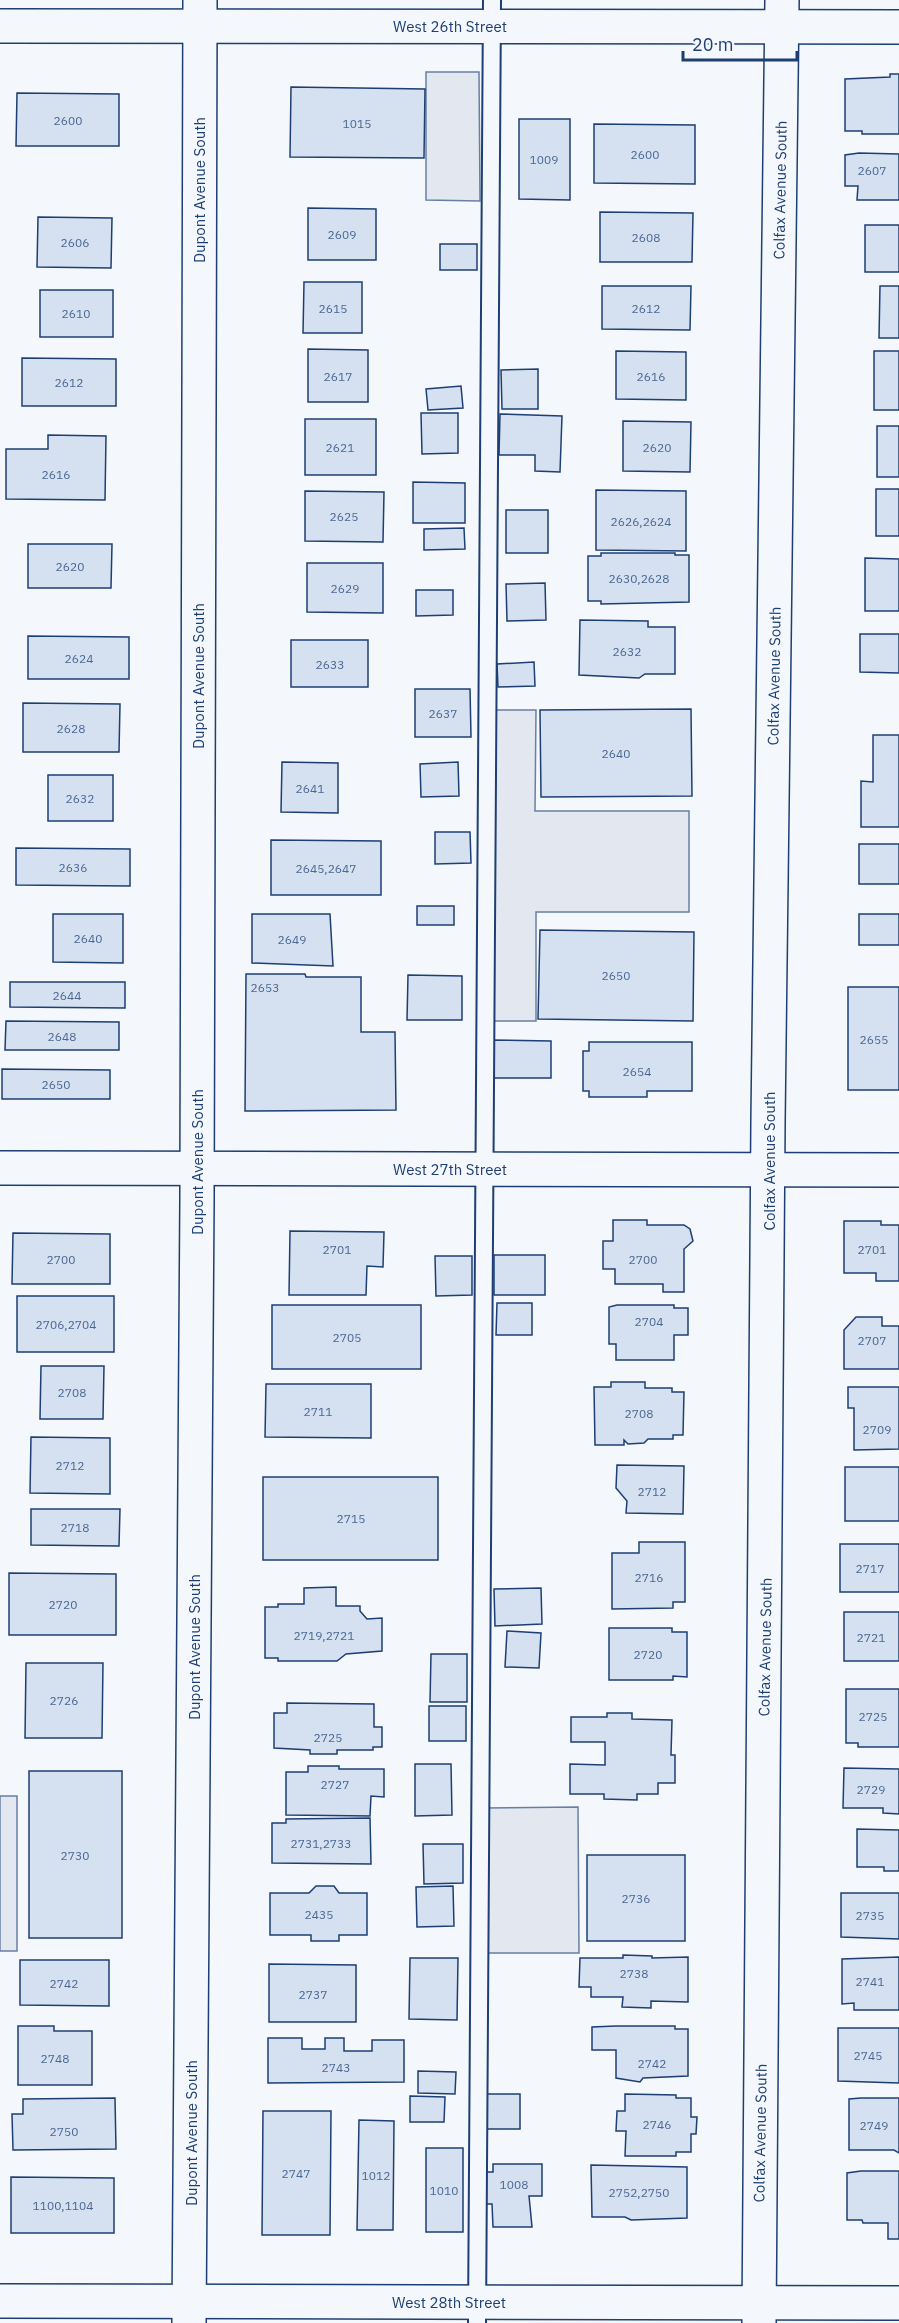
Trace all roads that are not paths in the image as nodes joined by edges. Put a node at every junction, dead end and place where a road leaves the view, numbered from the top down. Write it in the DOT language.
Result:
graph roads {
  1 [pos="200,13"];
  2 [pos="492,13"];
  3 [pos="782,14"];
  4 [pos="0,26"];
  5 [pos="899,27"];
  6 [pos="0,1168"];
  7 [pos="197,1169"];
  8 [pos="484,1169"];
  9 [pos="769,1170"];
  10 [pos="899,1170"];
  11 [pos="0,2301"];
  12 [pos="899,2303"];
  13 [pos="189,2312"];
  14 [pos="285,2313"];
  15 [pos="477,2313"];
  16 [pos="759,2313"];
  1 -- 2 [label="street, West 26th Street"];
  1 -- 4 [label="street, West 26th Street"];
  1 -- 7 [label="street, Dupont Avenue South"];
  2 -- 3 [label="street, West 26th Street"];
  2 -- 8 [label="lane"];
  3 -- 5 [label="street, West 26th Street"];
  3 -- 9 [label="street, Colfax Avenue South"];
  6 -- 7 [label="street, West 27th Street"];
  7 -- 8 [label="street, West 27th Street"];
  7 -- 13 [label="street, Dupont Avenue South"];
  8 -- 9 [label="street, West 27th Street"];
  8 -- 15 [label="lane"];
  9 -- 10 [label="street, West 27th Street"];
  9 -- 16 [label="street, Colfax Avenue South"];
  11 -- 13 [label="street, West 28th Street"];
  12 -- 16 [label="street, West 28th Street"];
  13 -- 14 [label="street, West 28th Street"];
  14 -- 15 [label="street, West 28th Street"];
  15 -- 16 [label="street, West 28th Street"];
}
